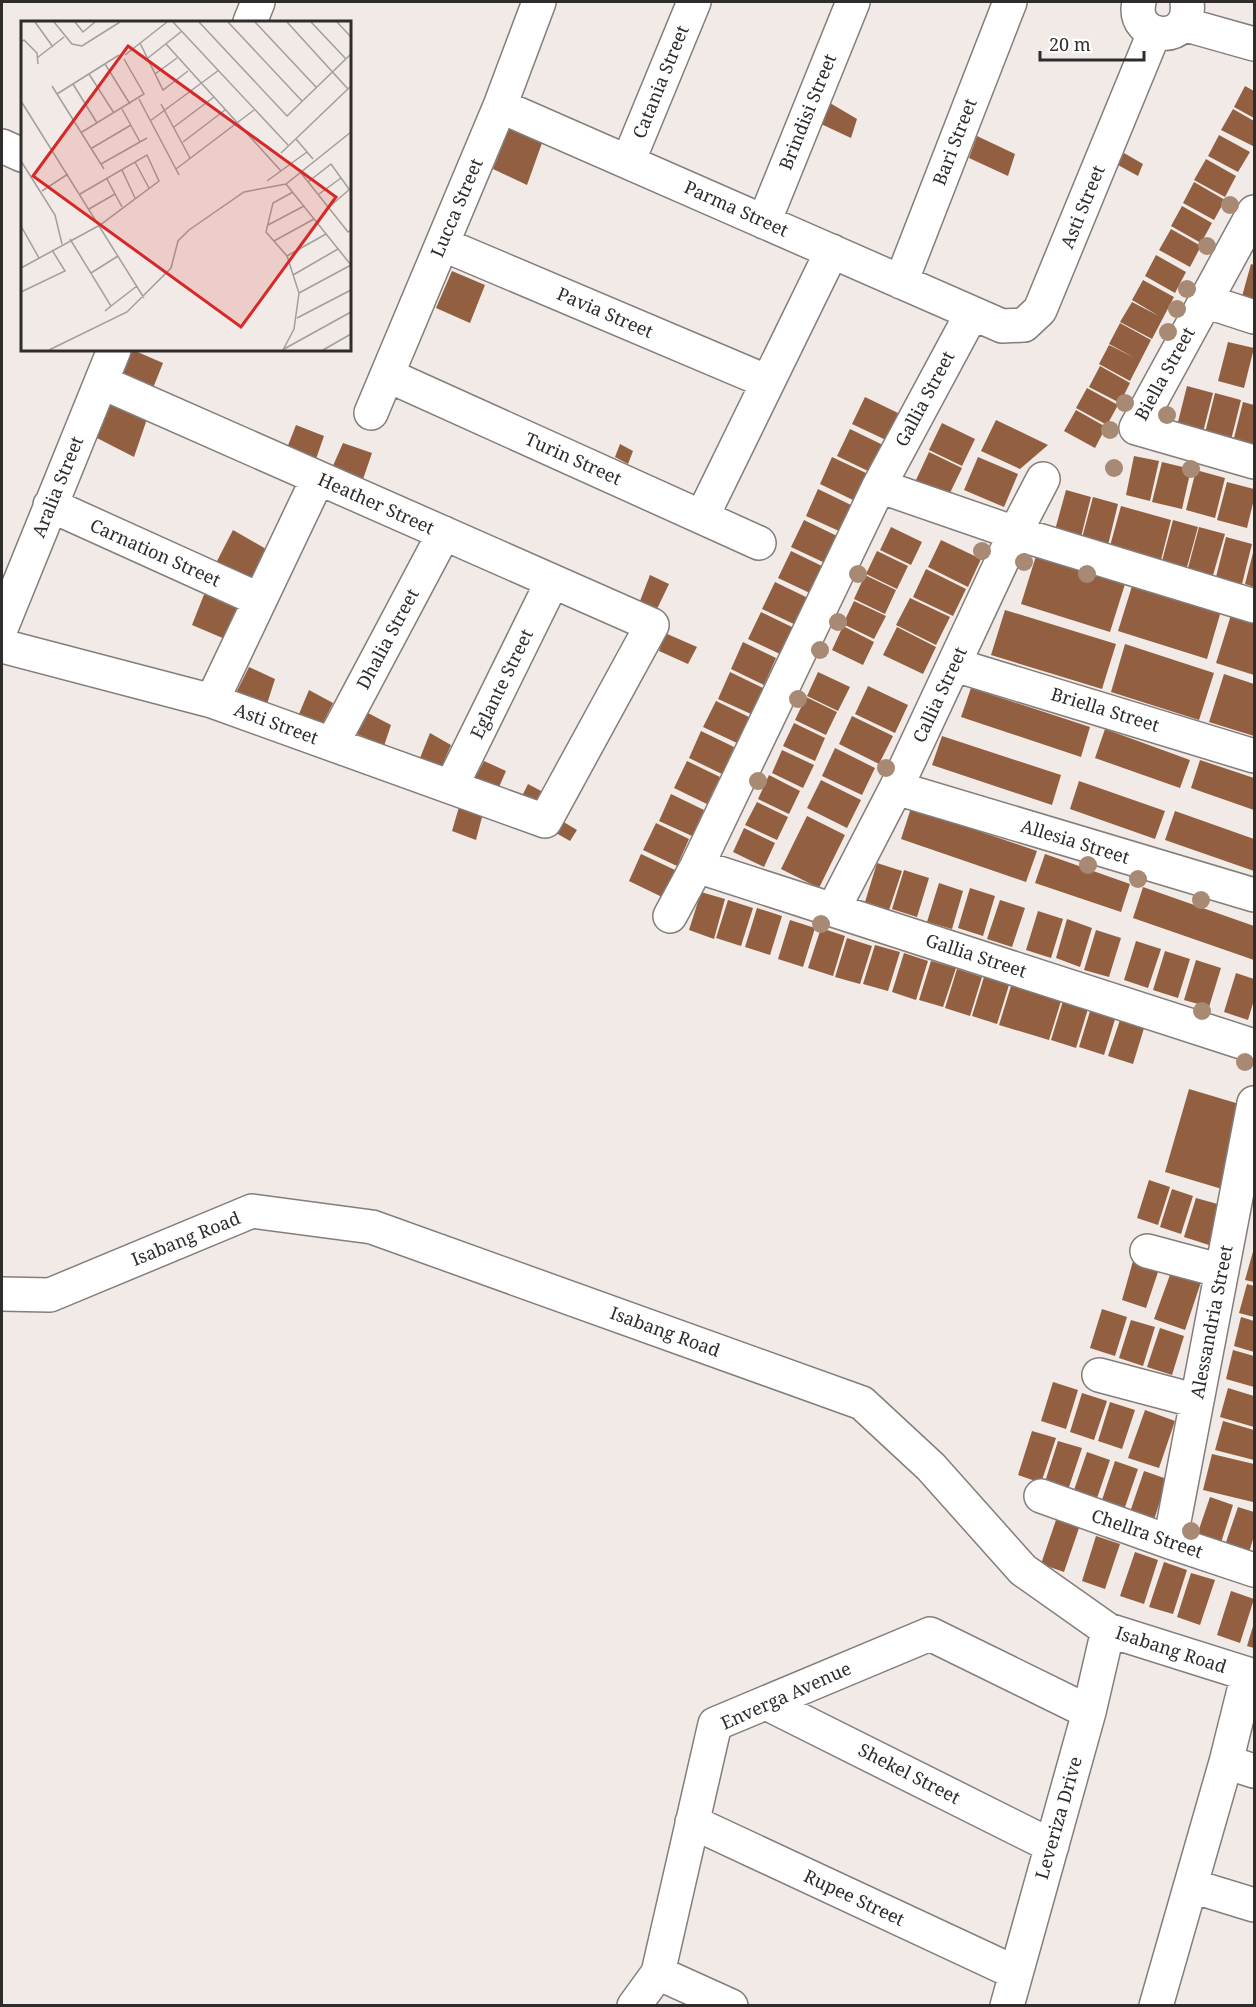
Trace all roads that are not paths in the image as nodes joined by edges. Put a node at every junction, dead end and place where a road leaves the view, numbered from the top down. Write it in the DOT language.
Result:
graph roads {
  1 [pos="258,2"];
  2 [pos="539,2"];
  3 [pos="694,2"];
  4 [pos="853,2"];
  5 [pos="1010,2"];
  6 [pos="1140,2"];
  7 [pos="1175,19"];
  8 [pos="250,21"];
  9 [pos="1254,44"];
  10 [pos="500,106"];
  11 [pos="2,146"];
  12 [pos="21,155"];
  13 [pos="628,162"];
  14 [pos="1254,212"];
  15 [pos="764,222"];
  16 [pos="442,244"];
  17 [pos="832,251"];
  18 [pos="901,282"];
  19 [pos="1205,301"];
  20 [pos="972,313"];
  21 [pos="1254,317"];
  22 [pos="114,351"];
  23 [pos="387,375"];
  24 [pos="101,382"];
  25 [pos="768,382"];
  26 [pos="371,413"];
  27 [pos="1254,462"];
  28 [pos="318,478"];
  29 [pos="1043,479"];
  30 [pos="879,486"];
  31 [pos="50,505"];
  32 [pos="702,517"];
  33 [pos="444,533"];
  34 [pos="1016,533"];
  35 [pos="759,543"];
  36 [pos="552,582"];
  37 [pos="260,600"];
  38 [pos="1254,606"];
  39 [pos="2,626"];
  40 [pos="2,646"];
  41 [pos="955,664"];
  42 [pos="212,701"];
  43 [pos="332,744"];
  44 [pos="1254,756"];
  45 [pos="451,787"];
  46 [pos="896,788"];
  47 [pos="545,821"];
  48 [pos="697,866"];
  49 [pos="1254,895"];
  50 [pos="833,910"];
  51 [pos="670,916"];
  52 [pos="1254,1046"];
  53 [pos="1254,1103"];
  54 [pos="1146,1251"];
  55 [pos="1222,1270"];
  56 [pos="2,1294"];
  57 [pos="1099,1375"];
  58 [pos="1197,1401"];
  59 [pos="1041,1496"];
  60 [pos="1170,1542"];
  61 [pos="1254,1570"];
  62 [pos="1108,1630"];
  63 [pos="1251,1675"];
  64 [pos="766,1702"];
  65 [pos="1089,1712"];
  66 [pos="1240,1766"];
  67 [pos="692,1822"];
  68 [pos="1052,1846"];
  69 [pos="1192,1886"];
  70 [pos="1254,1905"];
  71 [pos="658,1973"];
  72 [pos="1016,1973"];
  73 [pos="634,2006"];
  74 [pos="732,2006"];
  75 [pos="1007,2006"];
  76 [pos="1156,2006"];
  1 -- 8 [label="street"];
  2 -- 10 [label="street, Lucca Street"];
  3 -- 13 [label="street, Catania Street"];
  4 -- 15 [label="street, Brindisi Street"];
  5 -- 18 [label="street, Bari Street"];
  6 -- 7 [label="street"];
  7 -- 9 [label="street"];
  7 -- 20 [label="street, Asti Street"];
  10 -- 13 [label="street, Parma Street"];
  10 -- 16 [label="street, Lucca Street"];
  11 -- 12 [label="street"];
  13 -- 15 [label="street, Parma Street"];
  14 -- 19 [label="street, Biella Street"];
  15 -- 17 [label="street, Parma Street"];
  16 -- 23 [label="street, Lucca Street"];
  16 -- 25 [label="street, Pavia Street"];
  17 -- 18 [label="street, Parma Street"];
  17 -- 25 [label="street"];
  18 -- 20 [label="street, Parma Street"];
  19 -- 21 [label="street"];
  19 -- 27 [label="street, Biella Street"];
  20 -- 30 [label="street, Gallia Street"];
  22 -- 24 [label="street, Aralia Street"];
  23 -- 26 [label="street, Lucca Street"];
  23 -- 32 [label="street, Turin Street"];
  24 -- 28 [label="street, Heather Street"];
  24 -- 31 [label="street, Aralia Street"];
  25 -- 32 [label="street"];
  28 -- 33 [label="street, Heather Street"];
  28 -- 37 [label="street"];
  29 -- 34 [label="street, Callia Street"];
  30 -- 34 [label="street"];
  30 -- 48 [label="street, Gallia Street"];
  31 -- 37 [label="street, Carnation Street"];
  31 -- 39 [label="street, Aralia Street"];
  32 -- 35 [label="street, Turin Street"];
  33 -- 36 [label="street, Heather Street"];
  33 -- 43 [label="street, Dhalia Street"];
  34 -- 38 [label="street"];
  34 -- 41 [label="street, Callia Street"];
  36 -- 45 [label="street, Eglante Street"];
  36 -- 47 [label="street, Heather Street"];
  37 -- 42 [label="street"];
  40 -- 42 [label="street, Asti Street"];
  41 -- 44 [label="street, Briella Street"];
  41 -- 46 [label="street, Callia Street"];
  42 -- 43 [label="street, Asti Street"];
  43 -- 45 [label="street, Asti Street"];
  45 -- 47 [label="street, Asti Street"];
  46 -- 49 [label="street, Allesia Street"];
  46 -- 50 [label="street, Callia Street"];
  48 -- 50 [label="street, Gallia Street"];
  48 -- 51 [label="street, Gallia Street"];
  50 -- 52 [label="street, Gallia Street"];
  53 -- 55 [label="street, Alessandria Street"];
  54 -- 55 [label="street"];
  55 -- 58 [label="street, Alessandria Street"];
  56 -- 62 [label="street, Isabang Road"];
  57 -- 58 [label="street"];
  58 -- 60 [label="street, Alessandria Street"];
  59 -- 60 [label="street, Chellra Street"];
  60 -- 61 [label="street, Chellra Street"];
  62 -- 63 [label="street, Isabang Road"];
  62 -- 65 [label="street, Leveriza Drive"];
  63 -- 66 [label="street"];
  64 -- 65 [label="street, Enverga Avenue"];
  64 -- 67 [label="street, Enverga Avenue"];
  64 -- 68 [label="street, Shekel Street"];
  65 -- 68 [label="street, Leveriza Drive"];
  66 -- 69 [label="street"];
  67 -- 71 [label="street, Enverga Avenue"];
  67 -- 72 [label="street, Rupee Street"];
  68 -- 72 [label="street, Leveriza Drive"];
  69 -- 70 [label="street"];
  69 -- 76 [label="street"];
  71 -- 73 [label="street, Enverga Avenue"];
  71 -- 74 [label="street"];
  72 -- 75 [label="street, Leveriza Drive"];
}
